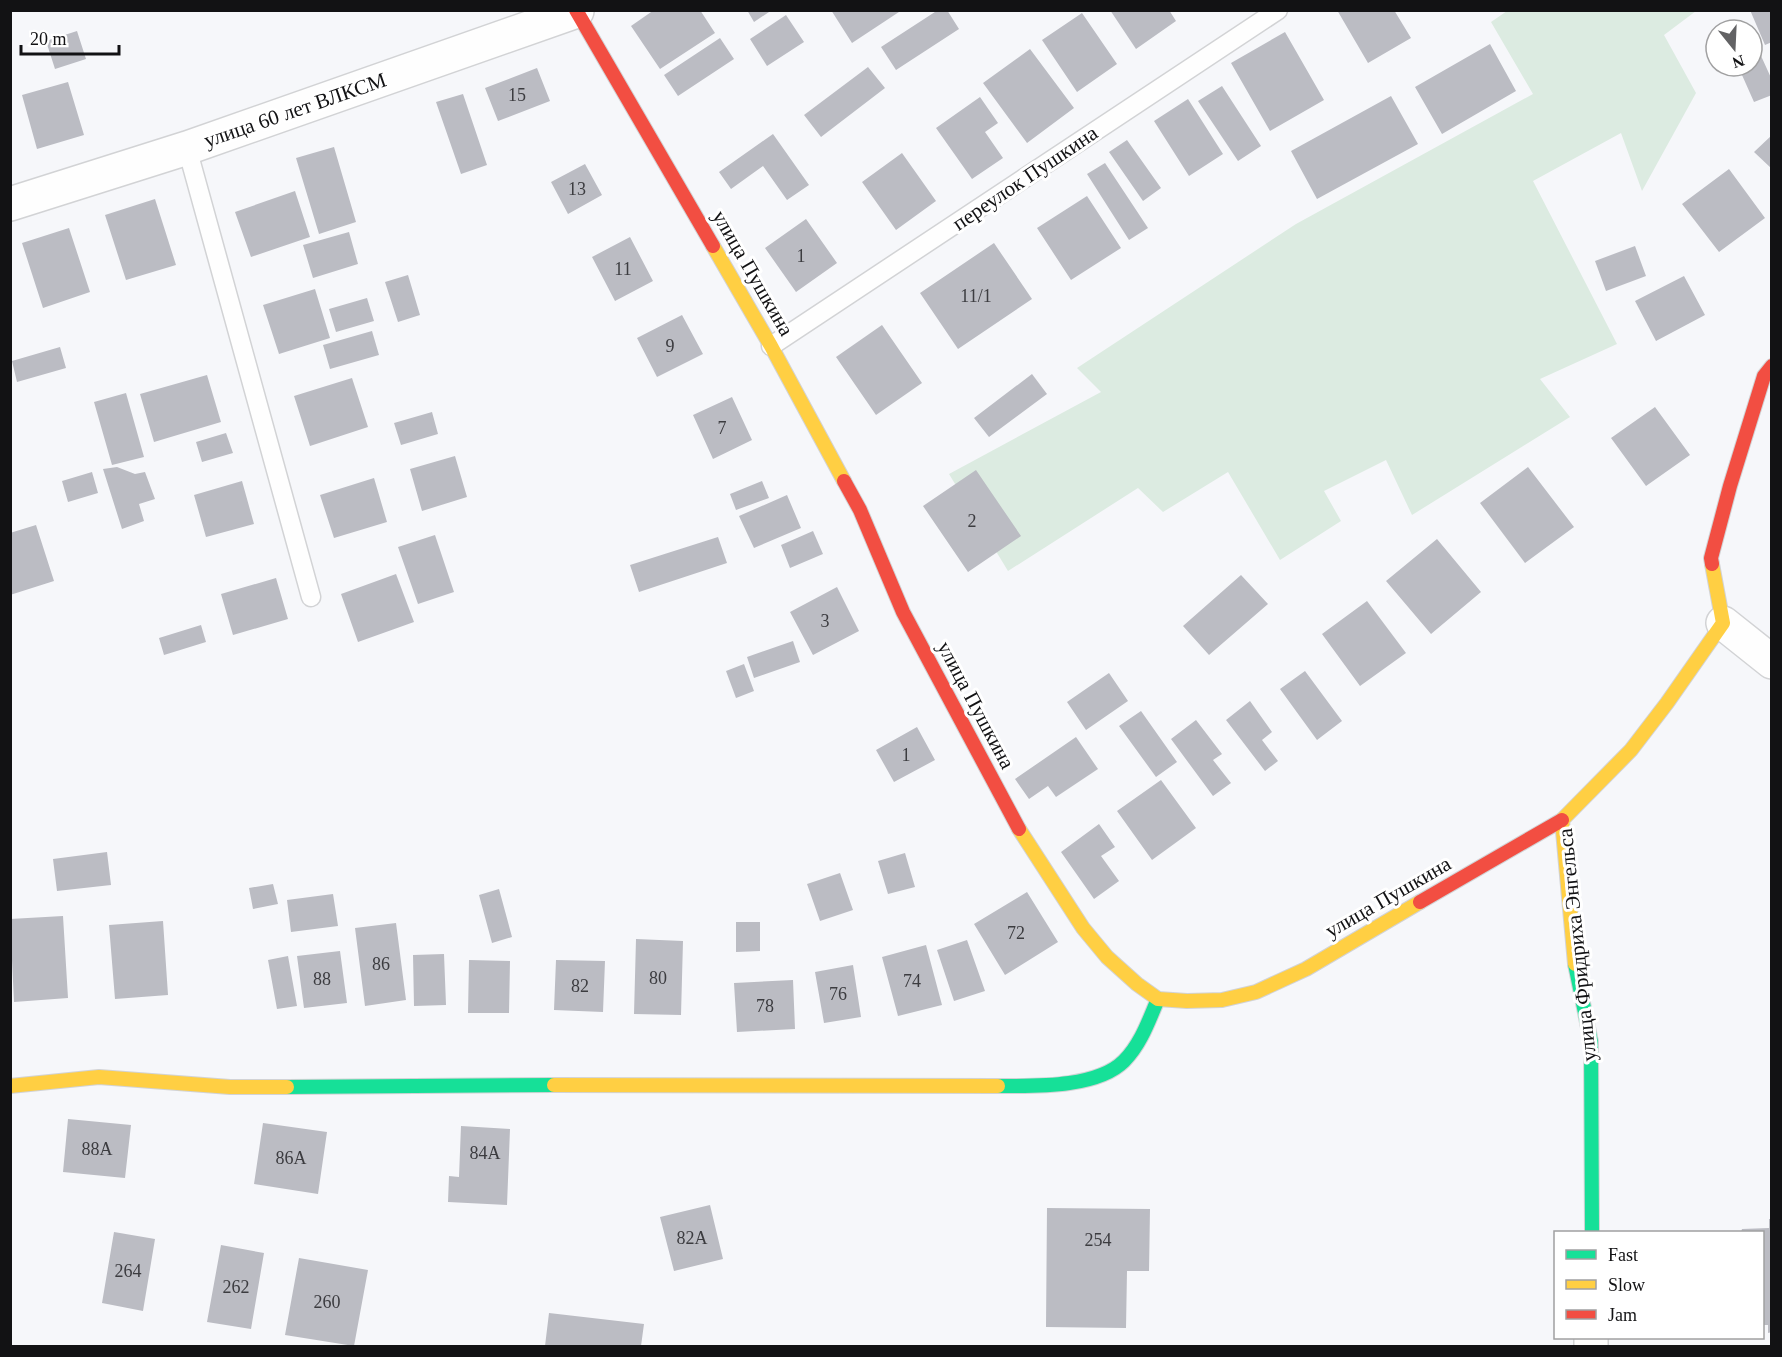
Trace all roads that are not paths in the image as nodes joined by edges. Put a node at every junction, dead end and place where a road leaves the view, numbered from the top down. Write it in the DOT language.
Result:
graph roads {
  1 [pos="1278,10"];
  2 [pos="577,11"];
  3 [pos="187,148"];
  4 [pos="10,204"];
  5 [pos="771,346"];
  6 [pos="1772,366"];
  7 [pos="311,597"];
  8 [pos="1723,623"];
  9 [pos="1772,662"];
  10 [pos="1562,820"];
  11 [pos="1158,999"];
  12 [pos="10,1086"];
  13 [pos="1592,1231"];
  1 -- 5 [label="lane, переулок Пушкина"];
  2 -- 3 [label="street, улица 60 лет ВЛКСМ"];
  2 -- 5 [label="street, улица Пушкина"];
  3 -- 4 [label="street, улица 60 лет ВЛКСМ"];
  3 -- 7 [label="lane"];
  5 -- 11 [label="street, улица Пушкина"];
  6 -- 8 [label="street"];
  8 -- 9 [label="street"];
  8 -- 10 [label="street, улица Фридриха Энгельса"];
  10 -- 11 [label="street, улица Пушкина"];
  10 -- 13 [label="street, улица Фридриха Энгельса"];
  11 -- 12 [label="street"];
}
